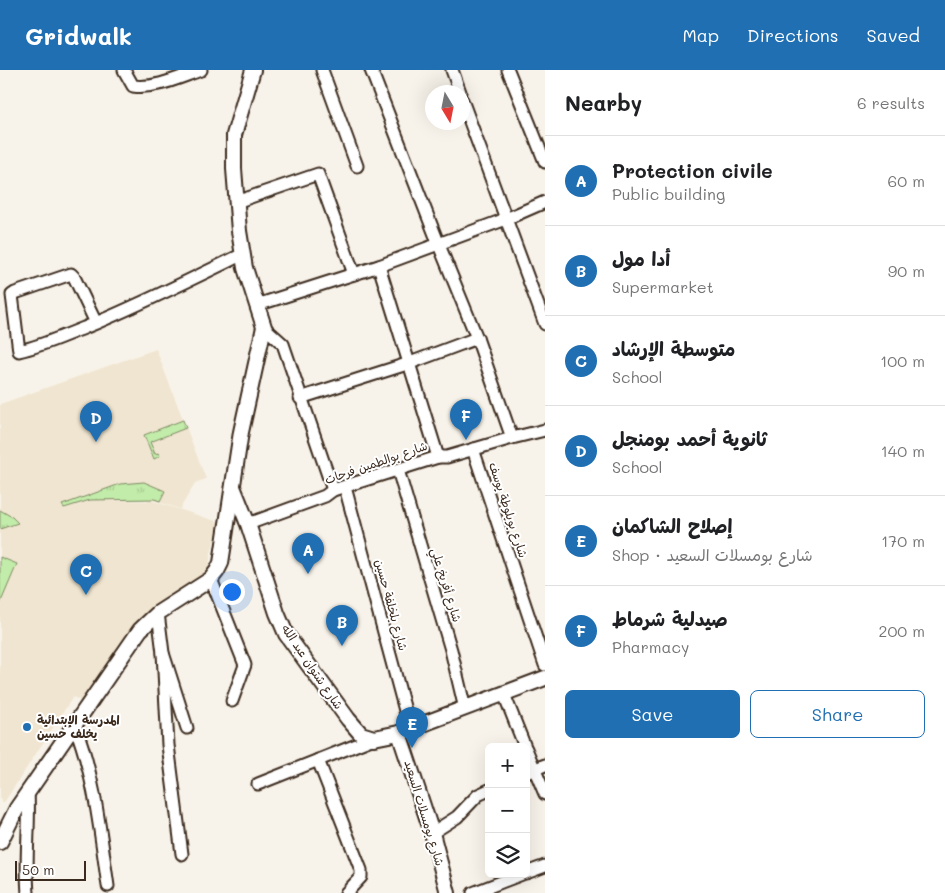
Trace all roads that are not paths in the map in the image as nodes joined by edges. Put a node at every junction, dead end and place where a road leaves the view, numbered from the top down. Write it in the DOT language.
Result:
graph roads {
  1 [pos="124,70"];
  2 [pos="201,70"];
  3 [pos="253,70"];
  4 [pos="322,70"];
  5 [pos="371,70"];
  6 [pos="452,70"];
  7 [pos="508,70"];
  8 [pos="457,85"];
  9 [pos="470,122"];
  10 [pos="545,162"];
  11 [pos="357,166"];
  12 [pos="236,202"];
  13 [pos="545,202"];
  14 [pos="506,219"];
  15 [pos="439,245"];
  16 [pos="243,254"];
  17 [pos="379,266"];
  18 [pos="354,274"];
  19 [pos="257,305"];
  20 [pos="96,323"];
  21 [pos="545,324"];
  22 [pos="264,327"];
  23 [pos="478,338"];
  24 [pos="410,363"];
  25 [pos="300,398"];
  26 [pos="545,430"];
  27 [pos="512,438"];
  28 [pos="473,449"];
  29 [pos="438,457"];
  30 [pos="398,470"];
  31 [pos="233,486"];
  32 [pos="339,489"];
  33 [pos="248,524"];
  34 [pos="210,579"];
  35 [pos="158,613"];
  36 [pos="163,653"];
  37 [pos="545,665"];
  38 [pos="545,678"];
  39 [pos="504,694"];
  40 [pos="232,702"];
  41 [pos="465,709"];
  42 [pos="74,726"];
  43 [pos="187,728"];
  44 [pos="404,731"];
  45 [pos="374,738"];
  46 [pos="524,743"];
  47 [pos="530,757"];
  48 [pos="318,760"];
  49 [pos="535,769"];
  50 [pos="258,784"];
  51 [pos="28,791"];
  52 [pos="485,792"];
  53 [pos="545,794"];
  54 [pos="432,833"];
  55 [pos="0,842"];
  56 [pos="182,854"];
  57 [pos="545,866"];
  58 [pos="530,872"];
  59 [pos="512,878"];
  60 [pos="108,886"];
  61 [pos="28,893"];
  62 [pos="346,893"];
  63 [pos="448,893"];
  64 [pos="473,893"];
  1 -- 2 [label="street"];
  3 -- 12 [label="street"];
  4 -- 11 [label="street"];
  5 -- 15 [label="street"];
  6 -- 8 [label="street"];
  7 -- 10 [label="street"];
  9 -- 14 [label="street"];
  12 -- 16 [label="street"];
  12 -- 18 [label="street"];
  13 -- 14 [label="street"];
  14 -- 15 [label="street"];
  14 -- 21 [label="street"];
  15 -- 17 [label="street"];
  15 -- 23 [label="street"];
  16 -- 19 [label="street"];
  16 -- 20 [label="street"];
  17 -- 18 [label="street"];
  17 -- 24 [label="street"];
  18 -- 19 [label="street"];
  19 -- 22 [label="street"];
  20 -- 20 [label="street"];
  22 -- 25 [label="street, شارع بلخلفة حسين"];
  22 -- 31 [label="street"];
  23 -- 24 [label="street"];
  23 -- 27 [label="street"];
  24 -- 25 [label="street"];
  24 -- 29 [label="street"];
  25 -- 32 [label="street, شارع بلخلفة حسين"];
  26 -- 27 [label="street, شارع بوالطمين فرحات"];
  27 -- 28 [label="street, شارع بوالطمين فرحات"];
  28 -- 29 [label="street, شارع بوالطمين فرحات"];
  28 -- 37 [label="street, شارع بويلوطة يوسف"];
  29 -- 30 [label="street, شارع بوالطمين فرحات"];
  30 -- 32 [label="street, شارع بوالطمين فرحات"];
  30 -- 41 [label="street, شارع أفريخ علي"];
  31 -- 33 [label="street, شارع شتوان عبد الله"];
  31 -- 34 [label="street"];
  32 -- 33 [label="street, شارع بوالطمين فرحات"];
  32 -- 44 [label="street, شارع بلخلفة حسين"];
  33 -- 45 [label="street, شارع شتوان عبد الله"];
  34 -- 35 [label="street"];
  34 -- 40 [label="street"];
  35 -- 36 [label="street"];
  35 -- 42 [label="street"];
  36 -- 43 [label="street"];
  36 -- 56 [label="street"];
  38 -- 39 [label="street"];
  39 -- 41 [label="street"];
  39 -- 46 [label="street"];
  41 -- 44 [label="street"];
  42 -- 51 [label="street"];
  42 -- 60 [label="street"];
  44 -- 45 [label="street"];
  44 -- 54 [label="street, شارع بومسلات السعيد"];
  45 -- 48 [label="street"];
  47 -- 49 [label="street"];
  48 -- 50 [label="street"];
  48 -- 62 [label="street"];
  49 -- 53 [label="street"];
  51 -- 55 [label="street"];
  51 -- 61 [label="street"];
  52 -- 54 [label="street"];
  54 -- 63 [label="street, شارع بومسلات السعيد"];
  57 -- 58 [label="street"];
  59 -- 64 [label="street"];
}
